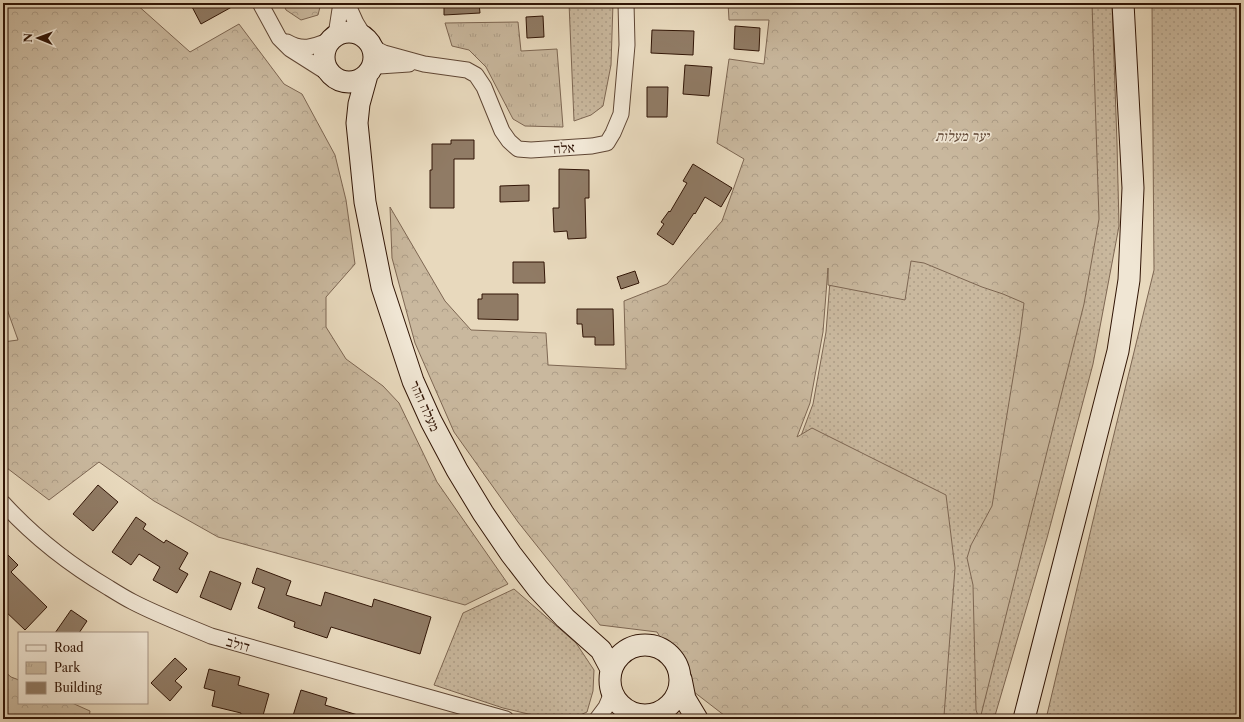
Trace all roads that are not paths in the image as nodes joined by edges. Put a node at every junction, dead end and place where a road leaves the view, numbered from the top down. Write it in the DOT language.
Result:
graph roads {
  1 [pos="260,3"];
  2 [pos="341,3"];
  3 [pos="347,3"];
  4 [pos="626,3"];
  5 [pos="1123,3"];
  6 [pos="279,38"];
  7 [pos="332,38"];
  8 [pos="367,39"];
  9 [pos="424,64"];
  10 [pos="369,72"];
  11 [pos="335,78"];
  12 [pos="358,141"];
  13 [pos="3,503"];
  14 [pos="580,631"];
  15 [pos="636,646"];
  16 [pos="611,669"];
  17 [pos="680,679"];
  18 [pos="612,693"];
  19 [pos="648,717"];
  20 [pos="506,719"];
  21 [pos="597,719"];
  22 [pos="697,719"];
  23 [pos="1024,719"];
  1 -- 6 [label="street"];
  2 -- 7 [label="street"];
  3 -- 8 [label="street"];
  4 -- 9 [label="street, אלה"];
  5 -- 23 [label="street"];
  6 -- 7 [label="street"];
  6 -- 11 [label="street"];
  7 -- 8 [label="street"];
  7 -- 11 [label="street"];
  8 -- 9 [label="street, אלה"];
  8 -- 10 [label="street"];
  9 -- 10 [label="street, אלה"];
  10 -- 11 [label="street"];
  10 -- 12 [label="street, מעלה ההר"];
  11 -- 12 [label="street, מעלה ההר"];
  12 -- 14 [label="street, מעלה ההר"];
  13 -- 20 [label="street, דולב"];
  14 -- 15 [label="street"];
  14 -- 16 [label="street, מעלה ההר"];
  15 -- 16 [label="street"];
  15 -- 17 [label="street"];
  16 -- 18 [label="street"];
  17 -- 19 [label="street"];
  17 -- 22 [label="street"];
  18 -- 19 [label="street"];
  18 -- 21 [label="street"];
}
